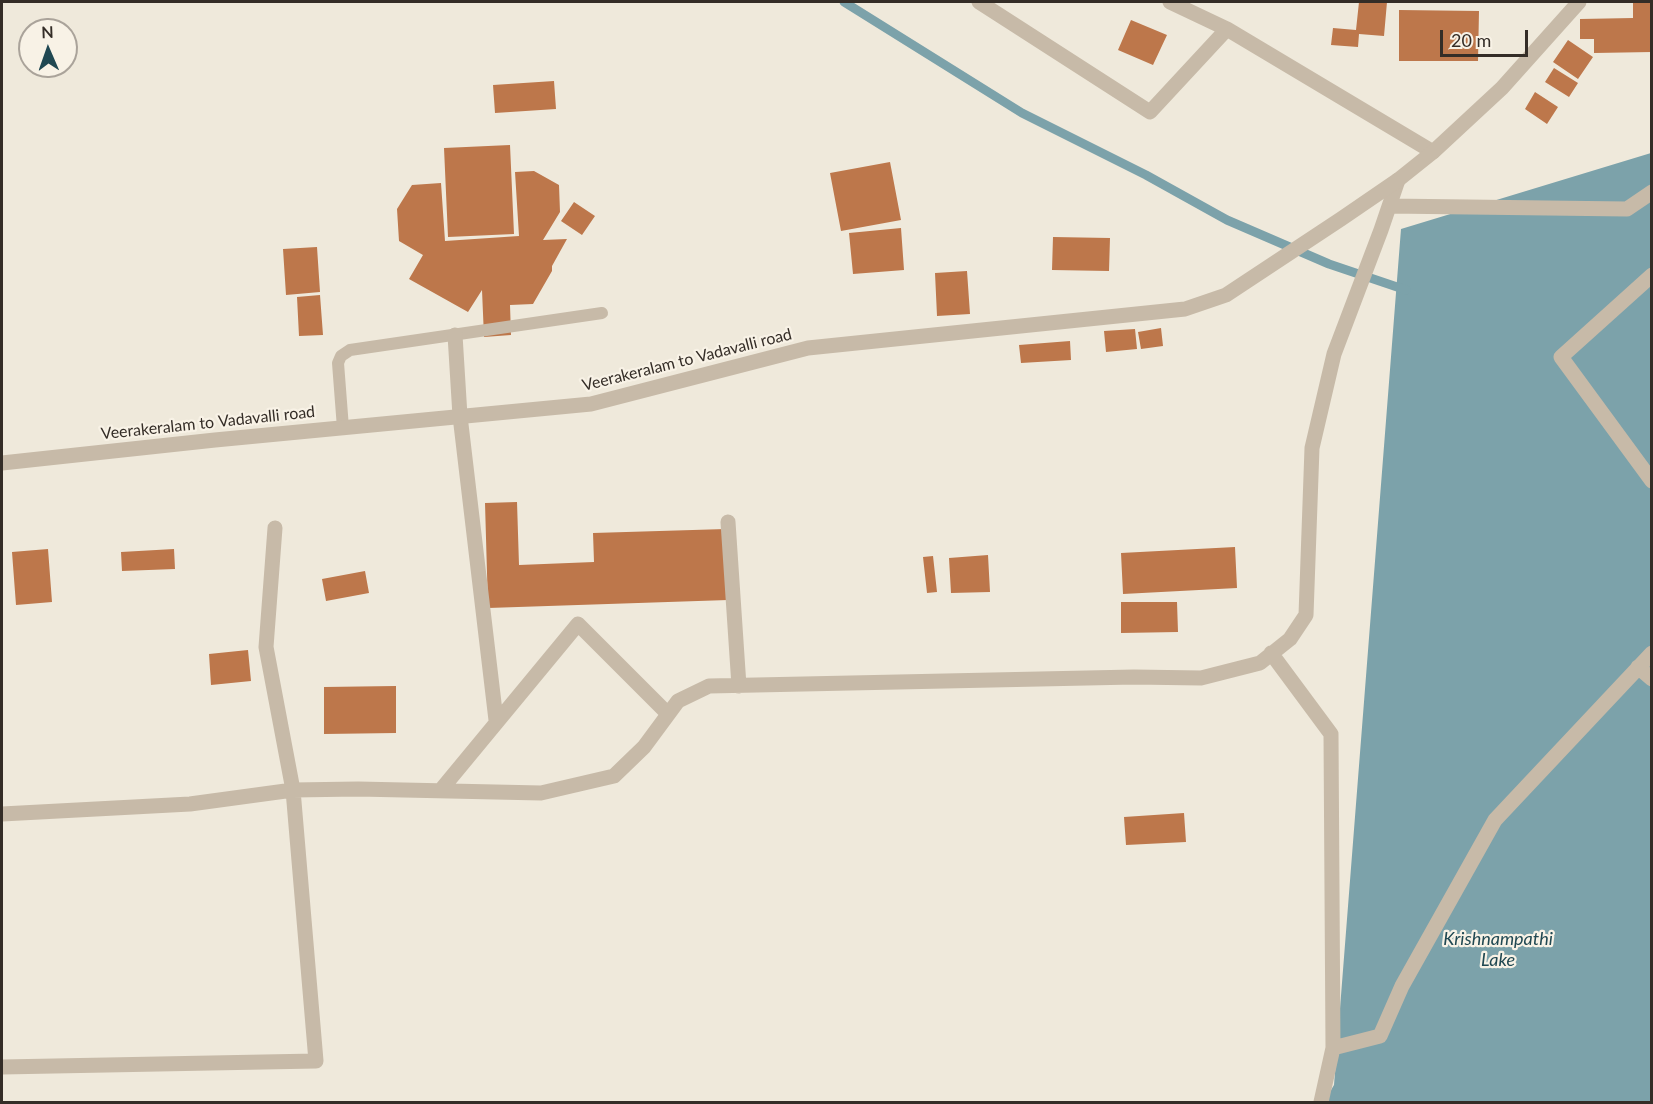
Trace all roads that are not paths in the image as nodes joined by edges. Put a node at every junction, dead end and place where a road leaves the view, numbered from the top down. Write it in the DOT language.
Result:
graph roads {
  1 [pos="979,2"];
  2 [pos="1170,2"];
  3 [pos="1579,2"];
  4 [pos="1227,28"];
  5 [pos="1433,152"];
  6 [pos="1398,180"];
  7 [pos="1652,192"];
  8 [pos="1389,206"];
  9 [pos="1652,275"];
  10 [pos="602,313"];
  11 [pos="455,335"];
  12 [pos="460,416"];
  13 [pos="343,428"];
  14 [pos="2,463"];
  15 [pos="1652,481"];
  16 [pos="728,522"];
  17 [pos="275,528"];
  18 [pos="1652,653"];
  19 [pos="1271,654"];
  20 [pos="1638,667"];
  21 [pos="1652,680"];
  22 [pos="739,686"];
  23 [pos="668,714"];
  24 [pos="496,720"];
  25 [pos="293,790"];
  26 [pos="440,790"];
  27 [pos="2,814"];
  28 [pos="1333,1048"];
  29 [pos="2,1067"];
  30 [pos="1322,1102"];
  1 -- 4 [label="street"];
  2 -- 4 [label="street"];
  3 -- 5 [label="street, Veerakeralam to Vadavalli road"];
  4 -- 5 [label="street"];
  5 -- 6 [label="street, Veerakeralam to Vadavalli road"];
  6 -- 8 [label="street"];
  6 -- 12 [label="street, Veerakeralam to Vadavalli road"];
  7 -- 8 [label="street"];
  8 -- 19 [label="street"];
  9 -- 15 [label="street"];
  10 -- 11 [label="lane"];
  11 -- 12 [label="street"];
  11 -- 13 [label="lane"];
  12 -- 13 [label="street, Veerakeralam to Vadavalli road"];
  12 -- 24 [label="street"];
  13 -- 14 [label="street, Veerakeralam to Vadavalli road"];
  16 -- 22 [label="street"];
  17 -- 25 [label="street"];
  18 -- 20 [label="street"];
  19 -- 22 [label="street"];
  19 -- 28 [label="street"];
  20 -- 21 [label="street"];
  20 -- 28 [label="street"];
  22 -- 23 [label="street"];
  23 -- 24 [label="street"];
  23 -- 26 [label="street"];
  24 -- 26 [label="street"];
  25 -- 26 [label="street"];
  25 -- 27 [label="street"];
  25 -- 29 [label="street"];
  28 -- 30 [label="street"];
}
